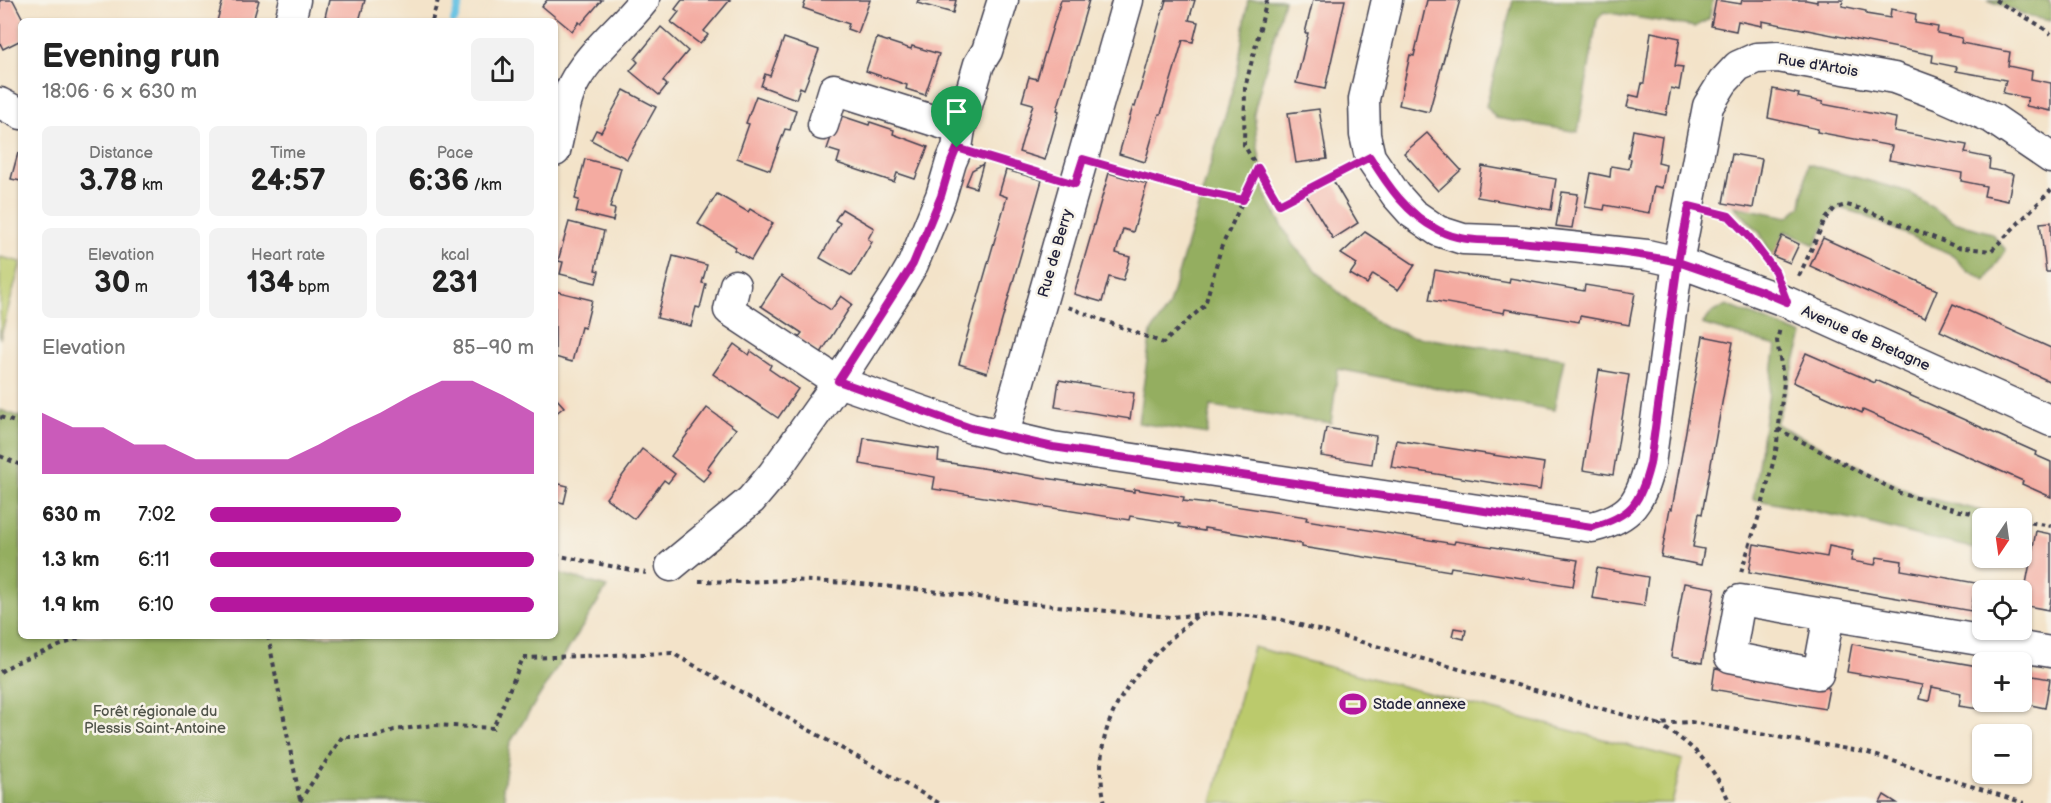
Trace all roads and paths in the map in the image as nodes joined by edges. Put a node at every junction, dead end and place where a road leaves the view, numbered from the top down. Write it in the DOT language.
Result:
graph roads {
  1 [pos="295,0"];
  2 [pos="438,0"];
  3 [pos="644,0"];
  4 [pos="1003,0"];
  5 [pos="1128,0"];
  6 [pos="1267,0"];
  7 [pos="1388,0"];
  8 [pos="1995,0"];
  9 [pos="291,18"];
  10 [pos="433,18"];
  11 [pos="2051,34"];
  12 [pos="0,103"];
  13 [pos="18,112"];
  14 [pos="823,125"];
  15 [pos="959,138"];
  16 [pos="558,139"];
  17 [pos="1370,157"];
  18 [pos="2051,158"];
  19 [pos="1258,168"];
  20 [pos="1079,171"];
  21 [pos="2051,190"];
  22 [pos="1243,200"];
  23 [pos="1689,206"];
  24 [pos="1678,262"];
  25 [pos="735,285"];
  26 [pos="1043,297"];
  27 [pos="1787,302"];
  28 [pos="838,381"];
  29 [pos="0,417"];
  30 [pos="2051,421"];
  31 [pos="18,423"];
  32 [pos="1778,429"];
  33 [pos="1003,437"];
  34 [pos="0,456"];
  35 [pos="18,464"];
  36 [pos="1972,513"];
  37 [pos="2032,523"];
  38 [pos="2051,526"];
  39 [pos="558,556"];
  40 [pos="671,566"];
  41 [pos="697,580"];
  42 [pos="1740,600"];
  43 [pos="1198,615"];
  44 [pos="1830,615"];
  45 [pos="76,639"];
  46 [pos="269,639"];
  47 [pos="2051,652"];
  48 [pos="0,672"];
  49 [pos="1658,724"];
  50 [pos="301,802"];
  51 [pos="939,803"];
  52 [pos="1105,803"];
  53 [pos="1730,803"];
  54 [pos="2024,803"];
  1 -- 9 [label="street"];
  2 -- 10 [label="path"];
  3 -- 16 [label="street"];
  4 -- 15 [label="street"];
  5 -- 20 [label="street, Rue de Berry"];
  6 -- 19 [label="path"];
  7 -- 17 [label="street, Avenue de Bretagne"];
  8 -- 11 [label="path"];
  12 -- 13 [label="street"];
  14 -- 15 [label="street"];
  15 -- 20 [label="path"];
  15 -- 28 [label="street"];
  17 -- 19 [label="path"];
  17 -- 24 [label="street, Avenue de Bretagne"];
  18 -- 23 [label="street, Rue d'Artois"];
  19 -- 22 [label="path"];
  20 -- 22 [label="path"];
  20 -- 26 [label="street, Rue de Berry"];
  21 -- 27 [label="path"];
  22 -- 26 [label="path"];
  23 -- 24 [label="street, Rue d'Artois"];
  23 -- 27 [label="path"];
  24 -- 27 [label="street, Avenue de Bretagne"];
  24 -- 33 [label="street, Rue d'Artois"];
  25 -- 28 [label="street, Rue d'Artois"];
  26 -- 33 [label="street, Rue de Berry"];
  27 -- 30 [label="street, Avenue de Bretagne"];
  27 -- 32 [label="path"];
  28 -- 33 [label="street, Rue d'Artois"];
  28 -- 40 [label="street"];
  29 -- 31 [label="path"];
  32 -- 36 [label="path"];
  32 -- 42 [label="path"];
  34 -- 35 [label="path"];
  37 -- 38 [label="path"];
  39 -- 40 [label="path"];
  41 -- 43 [label="path"];
  42 -- 44 [label="street"];
  42 -- 44 [label="street"];
  43 -- 49 [label="path"];
  43 -- 52 [label="path"];
  44 -- 47 [label="street"];
  45 -- 48 [label="path"];
  46 -- 50 [label="path"];
  49 -- 53 [label="path"];
  49 -- 54 [label="path"];
  50 -- 51 [label="path"];
}
